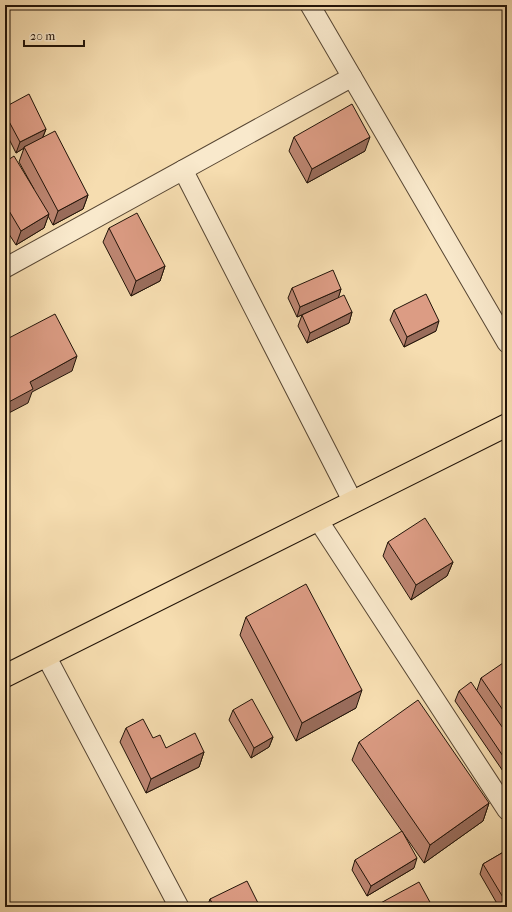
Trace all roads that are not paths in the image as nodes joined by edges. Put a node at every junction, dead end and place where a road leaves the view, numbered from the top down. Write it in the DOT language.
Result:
graph roads {
  1 [pos="310,5"];
  2 [pos="352,77"];
  3 [pos="183,170"];
  4 [pos="5,268"];
  5 [pos="507,343"];
  6 [pos="507,425"];
  7 [pos="353,502"];
  8 [pos="318,520"];
  9 [pos="46,656"];
  10 [pos="5,676"];
  11 [pos="507,810"];
  12 [pos="178,907"];
  1 -- 2 [label="street"];
  2 -- 3 [label="street"];
  2 -- 5 [label="street"];
  3 -- 4 [label="street"];
  3 -- 7 [label="street"];
  6 -- 7 [label="main road"];
  7 -- 8 [label="main road"];
  8 -- 9 [label="main road"];
  8 -- 11 [label="street"];
  9 -- 10 [label="main road"];
  9 -- 12 [label="street"];
}
